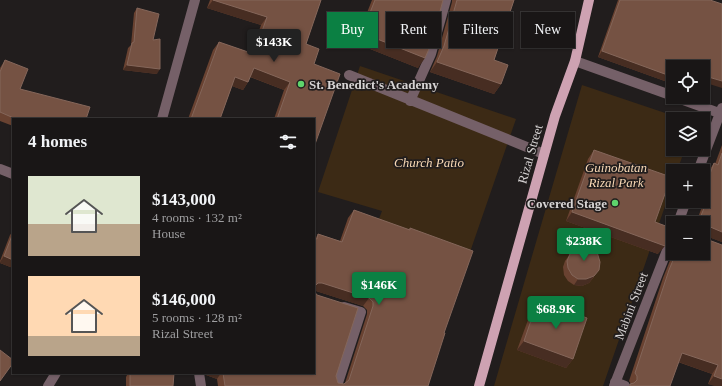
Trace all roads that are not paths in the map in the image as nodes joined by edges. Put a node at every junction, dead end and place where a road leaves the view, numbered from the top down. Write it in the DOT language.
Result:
graph roads {
  1 [pos="195,0"];
  2 [pos="446,0"];
  3 [pos="589,0"];
  4 [pos="575,61"];
  5 [pos="349,75"];
  6 [pos="666,94"];
  7 [pos="410,100"];
  8 [pos="698,104"];
  9 [pos="721,111"];
  10 [pos="162,118"];
  11 [pos="544,154"];
  12 [pos="701,164"];
  13 [pos="0,169"];
  14 [pos="12,174"];
  15 [pos="666,254"];
  16 [pos="334,303"];
  17 [pos="55,374"];
  18 [pos="199,374"];
  19 [pos="618,385"];
  20 [pos="48,386"];
  21 [pos="201,386"];
  22 [pos="337,386"];
  23 [pos="479,386"];
  1 -- 10 [label="street"];
  2 -- 7 [label="street"];
  3 -- 4 [label="main road, Rizal Street"];
  4 -- 6 [label="street"];
  4 -- 11 [label="main road, Rizal Street"];
  5 -- 7 [label="street"];
  7 -- 11 [label="street"];
  8 -- 9 [label="street"];
  9 -- 12 [label="street"];
  11 -- 23 [label="main road, Rizal Street"];
  13 -- 14 [label="street"];
  15 -- 19 [label="street, Mabini Street"];
  16 -- 22 [label="street"];
  17 -- 20 [label="street"];
  18 -- 21 [label="street"];
}
